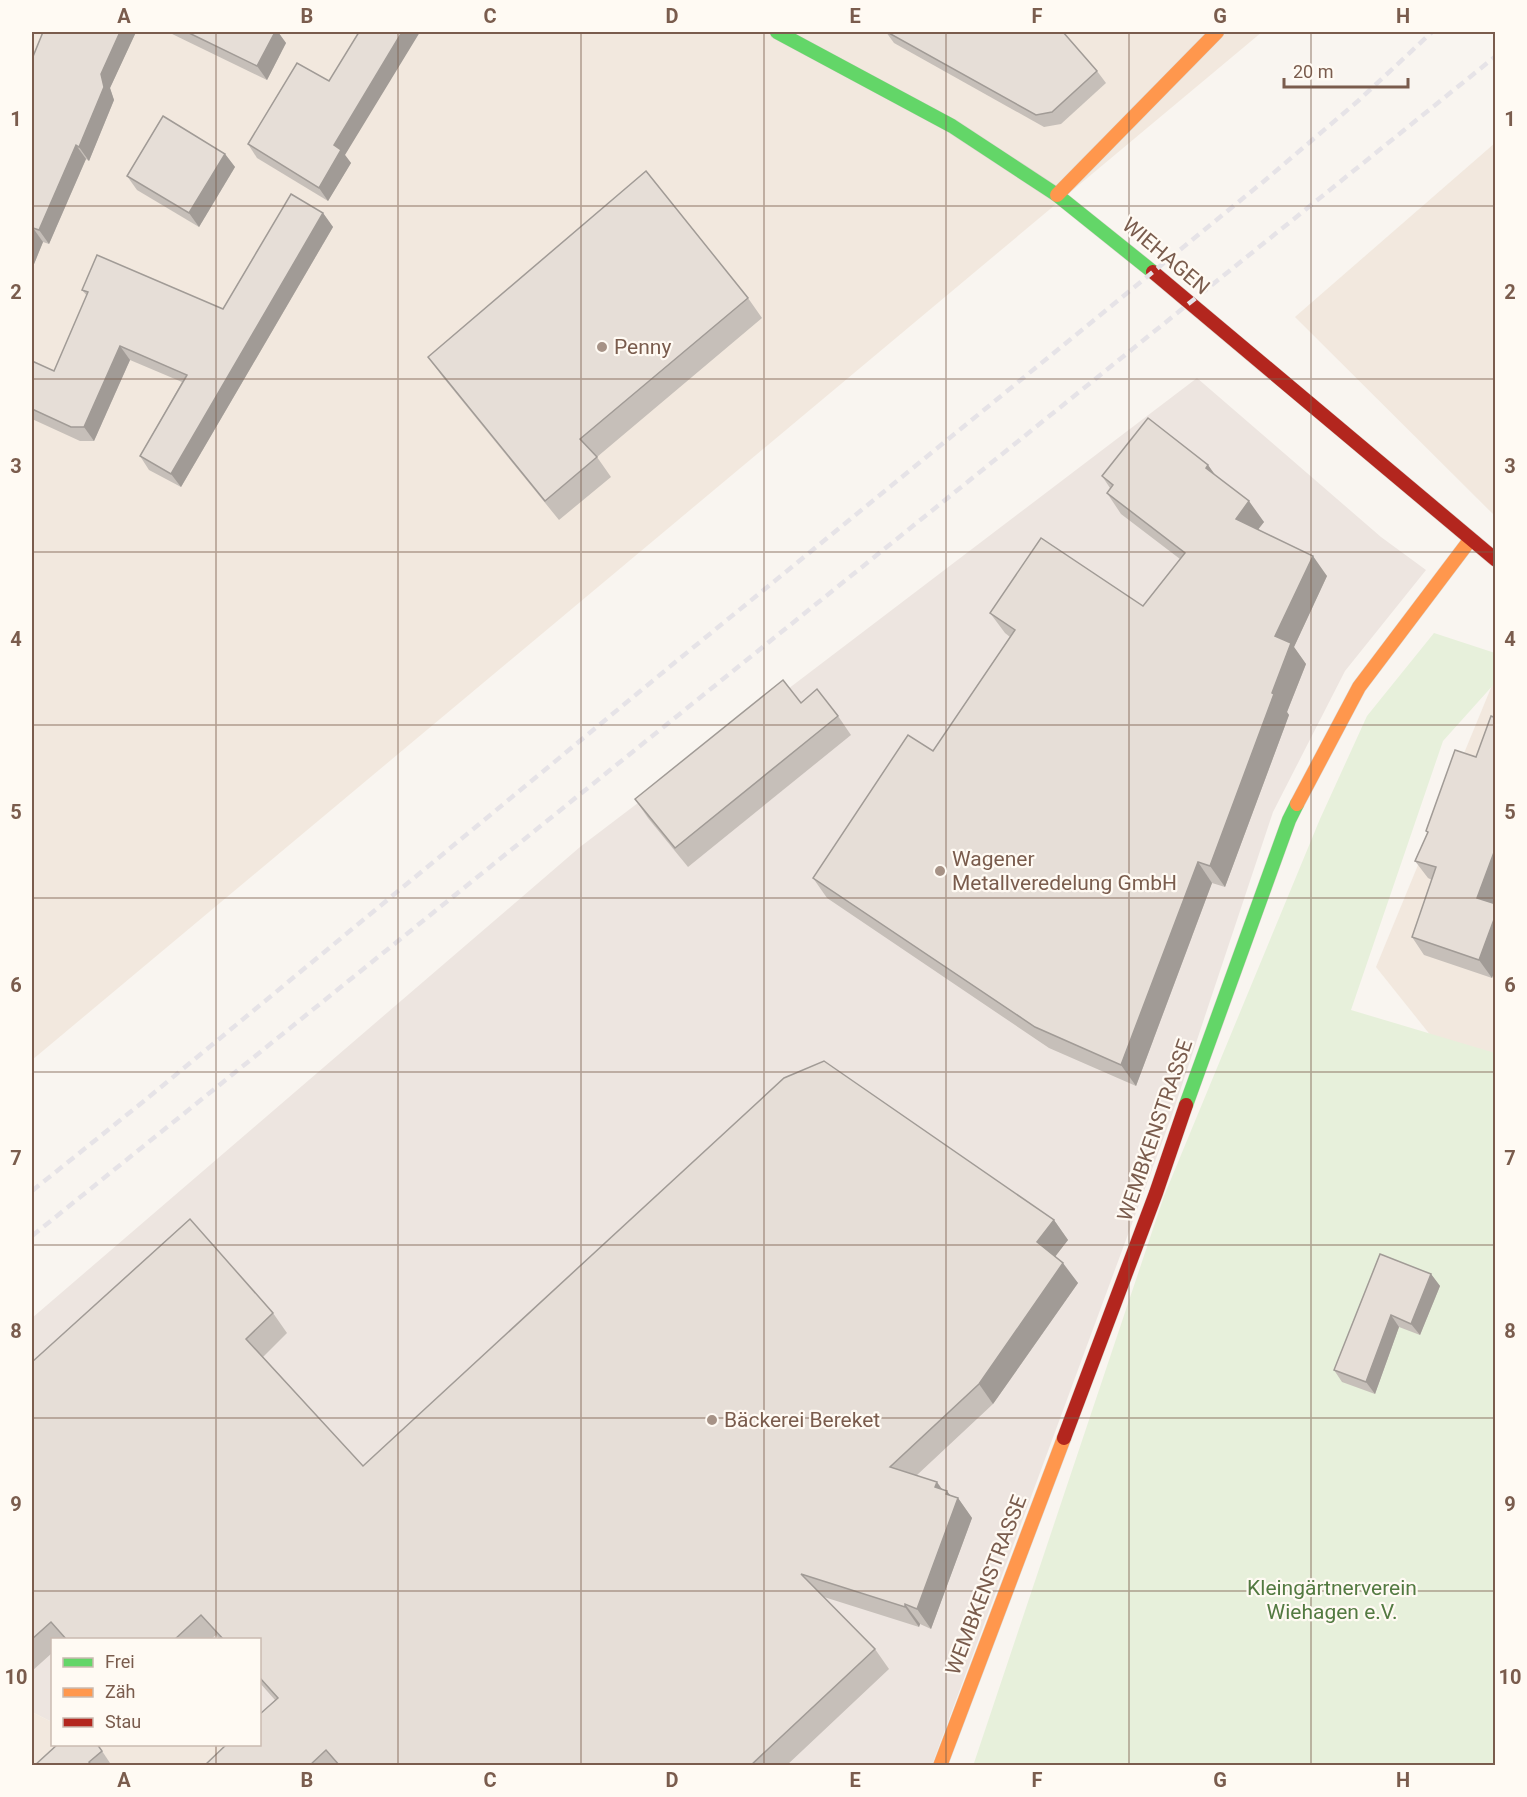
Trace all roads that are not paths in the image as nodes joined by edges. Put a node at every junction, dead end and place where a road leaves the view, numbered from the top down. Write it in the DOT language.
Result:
graph roads {
  1 [pos="777,32"];
  2 [pos="1217,32"];
  3 [pos="1057,195"];
  4 [pos="1470,540"];
  5 [pos="1496,560"];
  6 [pos="940,1766"];
  1 -- 3 [label="street, WIEHAGEN"];
  2 -- 3 [label="street"];
  3 -- 4 [label="street, WIEHAGEN"];
  4 -- 5 [label="street, WIEHAGEN"];
  4 -- 6 [label="street, WEMBKENSTRASSE"];
}
